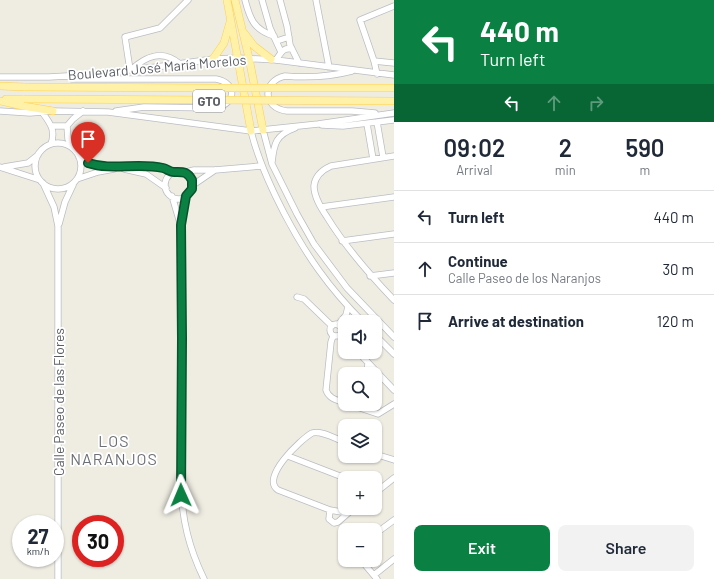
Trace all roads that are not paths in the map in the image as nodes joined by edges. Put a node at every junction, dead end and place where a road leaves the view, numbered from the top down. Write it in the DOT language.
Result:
graph roads {
  1 [pos="188,0"];
  2 [pos="227,0"];
  3 [pos="235,0"];
  4 [pos="245,0"];
  5 [pos="262,0"];
  6 [pos="280,0"];
  7 [pos="316,0"];
  8 [pos="394,7"];
  9 [pos="230,16"];
  10 [pos="240,24"];
  11 [pos="288,37"];
  12 [pos="275,38"];
  13 [pos="292,49"];
  14 [pos="281,52"];
  15 [pos="238,58"];
  16 [pos="248,58"];
  17 [pos="213,59"];
  18 [pos="273,60"];
  19 [pos="374,61"];
  20 [pos="299,63"];
  21 [pos="394,63"];
  22 [pos="180,64"];
  23 [pos="329,67"];
  24 [pos="130,70"];
  25 [pos="354,70"];
  26 [pos="377,74"];
  27 [pos="394,75"];
  28 [pos="0,77"];
  29 [pos="49,77"];
  30 [pos="0,86"];
  31 [pos="394,88"];
  32 [pos="0,100"];
  33 [pos="394,101"];
  34 [pos="0,111"];
  35 [pos="53,111"];
  36 [pos="84,111"];
  37 [pos="42,112"];
  38 [pos="108,112"];
  39 [pos="384,113"];
  40 [pos="394,113"];
  41 [pos="394,120"];
  42 [pos="377,122"];
  43 [pos="304,124"];
  44 [pos="318,124"];
  45 [pos="367,124"];
  46 [pos="52,126"];
  47 [pos="67,126"];
  48 [pos="263,130"];
  49 [pos="251,131"];
  50 [pos="379,135"];
  51 [pos="369,136"];
  52 [pos="51,144"];
  53 [pos="73,148"];
  54 [pos="39,154"];
  55 [pos="394,156"];
  56 [pos="80,157"];
  57 [pos="383,157"];
  58 [pos="373,159"];
  59 [pos="272,164"];
  60 [pos="261,166"];
  61 [pos="0,167"];
  62 [pos="215,170"];
  63 [pos="173,172"];
  64 [pos="186,172"];
  65 [pos="76,181"];
  66 [pos="42,182"];
  67 [pos="193,185"];
  68 [pos="166,188"];
  69 [pos="172,196"];
  70 [pos="186,196"];
  71 [pos="394,197"];
  72 [pos="320,206"];
  73 [pos="181,225"];
  74 [pos="58,226"];
  75 [pos="394,234"];
  76 [pos="342,241"];
  77 [pos="323,258"];
  78 [pos="314,264"];
  79 [pos="394,273"];
  80 [pos="370,276"];
  81 [pos="297,297"];
  82 [pos="394,300"];
  83 [pos="348,306"];
  84 [pos="346,315"];
  85 [pos="356,315"];
  86 [pos="338,327"];
  87 [pos="338,331"];
  88 [pos="334,336"];
  89 [pos="338,336"];
  90 [pos="394,337"];
  91 [pos="382,342"];
  92 [pos="394,354"];
  93 [pos="364,359"];
  94 [pos="368,363"];
  95 [pos="368,367"];
  96 [pos="394,390"];
  97 [pos="338,401"];
  98 [pos="394,404"];
  99 [pos="372,411"];
  100 [pos="338,440"];
  101 [pos="288,456"];
  102 [pos="382,456"];
  103 [pos="394,460"];
  104 [pos="338,475"];
  105 [pos="394,478"];
  106 [pos="382,487"];
  107 [pos="330,510"];
  108 [pos="338,511"];
  109 [pos="345,515"];
  110 [pos="394,520"];
  111 [pos="382,529"];
  112 [pos="394,559"];
  113 [pos="367,567"];
  114 [pos="375,577"];
  115 [pos="58,579"];
  116 [pos="204,579"];
  1 -- 24 [label="street"];
  2 -- 9 [label="main road"];
  3 -- 10 [label="main road"];
  4 -- 12 [label="street"];
  5 -- 12 [label="street"];
  6 -- 11 [label="street"];
  7 -- 23 [label="street"];
  8 -- 19 [label="street"];
  9 -- 15 [label="main road"];
  9 -- 17 [label="main road"];
  10 -- 16 [label="main road"];
  10 -- 18 [label="main road"];
  11 -- 12 [label="street"];
  11 -- 13 [label="street"];
  12 -- 14 [label="street"];
  13 -- 14 [label="street"];
  13 -- 20 [label="street"];
  14 -- 18 [label="street"];
  15 -- 16 [label="street, Boulevard José María Morelos"];
  15 -- 17 [label="street, Boulevard José María Morelos"];
  15 -- 49 [label="main road"];
  16 -- 18 [label="street, Boulevard José María Morelos"];
  16 -- 48 [label="main road"];
  17 -- 22 [label="street, Boulevard José María Morelos"];
  18 -- 20 [label="street, Boulevard José María Morelos"];
  19 -- 21 [label="street"];
  19 -- 26 [label="street"];
  20 -- 23 [label="street, Boulevard José María Morelos"];
  22 -- 24 [label="street, Boulevard José María Morelos"];
  22 -- 24 [label="street"];
  23 -- 25 [label="street, Boulevard José María Morelos"];
  24 -- 29 [label="street, Boulevard José María Morelos"];
  25 -- 26 [label="street, Boulevard José María Morelos"];
  25 -- 39 [label="street"];
  26 -- 27 [label="street, Boulevard José María Morelos"];
  28 -- 29 [label="street, Boulevard José María Morelos"];
  29 -- 38 [label="street"];
  30 -- 31 [label="main road, Boulevard José María Morelos / GTO, bridge"];
  32 -- 33 [label="main road, Boulevard José María Morelos / GTO, bridge"];
  32 -- 35 [label="main road"];
  34 -- 37 [label="street"];
  35 -- 36 [label="street"];
  35 -- 37 [label="street"];
  36 -- 38 [label="street"];
  36 -- 47 [label="street"];
  37 -- 46 [label="street"];
  38 -- 49 [label="street"];
  39 -- 40 [label="street"];
  39 -- 44 [label="street"];
  41 -- 42 [label="street"];
  42 -- 45 [label="street"];
  42 -- 50 [label="street"];
  43 -- 44 [label="street"];
  43 -- 48 [label="street"];
  43 -- 59 [label="street"];
  44 -- 45 [label="street"];
  45 -- 51 [label="street"];
  46 -- 47 [label="street"];
  46 -- 52 [label="street"];
  47 -- 53 [label="street"];
  48 -- 49 [label="street"];
  48 -- 59 [label="street"];
  49 -- 60 [label="street"];
  50 -- 51 [label="street"];
  50 -- 57 [label="street"];
  51 -- 58 [label="street"];
  52 -- 53 [label="street"];
  52 -- 54 [label="street"];
  53 -- 56 [label="street"];
  54 -- 61 [label="street"];
  54 -- 66 [label="street"];
  55 -- 57 [label="street"];
  56 -- 63 [label="street"];
  56 -- 65 [label="street"];
  57 -- 58 [label="street"];
  58 -- 72 [label="street"];
  59 -- 77 [label="street"];
  60 -- 62 [label="street"];
  60 -- 78 [label="street"];
  61 -- 66 [label="street"];
  62 -- 64 [label="street"];
  62 -- 67 [label="street"];
  63 -- 64 [label="street"];
  63 -- 68 [label="street"];
  64 -- 67 [label="street"];
  65 -- 66 [label="street"];
  65 -- 68 [label="street"];
  65 -- 74 [label="street, Calle Paseo de las Flores"];
  66 -- 74 [label="street, Calle Paseo de las Flores"];
  67 -- 70 [label="street"];
  68 -- 69 [label="street"];
  69 -- 70 [label="street"];
  69 -- 73 [label="street"];
  70 -- 73 [label="street"];
  71 -- 72 [label="street"];
  72 -- 76 [label="street"];
  73 -- 116 [label="street"];
  74 -- 115 [label="street, Calle Paseo de las Flores"];
  75 -- 76 [label="street"];
  76 -- 80 [label="street"];
  77 -- 78 [label="street"];
  77 -- 90 [label="street"];
  78 -- 83 [label="street"];
  79 -- 80 [label="street"];
  80 -- 82 [label="street"];
  81 -- 86 [label="street"];
  83 -- 84 [label="street"];
  83 -- 85 [label="street"];
  87 -- 88 [label="street"];
  88 -- 89 [label="street"];
  88 -- 97 [label="street"];
  91 -- 92 [label="street"];
  93 -- 94 [label="street"];
  94 -- 95 [label="street"];
  94 -- 96 [label="street"];
  98 -- 99 [label="street"];
  100 -- 101 [label="street"];
  101 -- 104 [label="street"];
  101 -- 107 [label="street"];
  102 -- 103 [label="street"];
  105 -- 106 [label="street"];
  107 -- 108 [label="street"];
  107 -- 109 [label="street"];
  110 -- 111 [label="street"];
  112 -- 114 [label="street"];
  113 -- 114 [label="street"];
}
